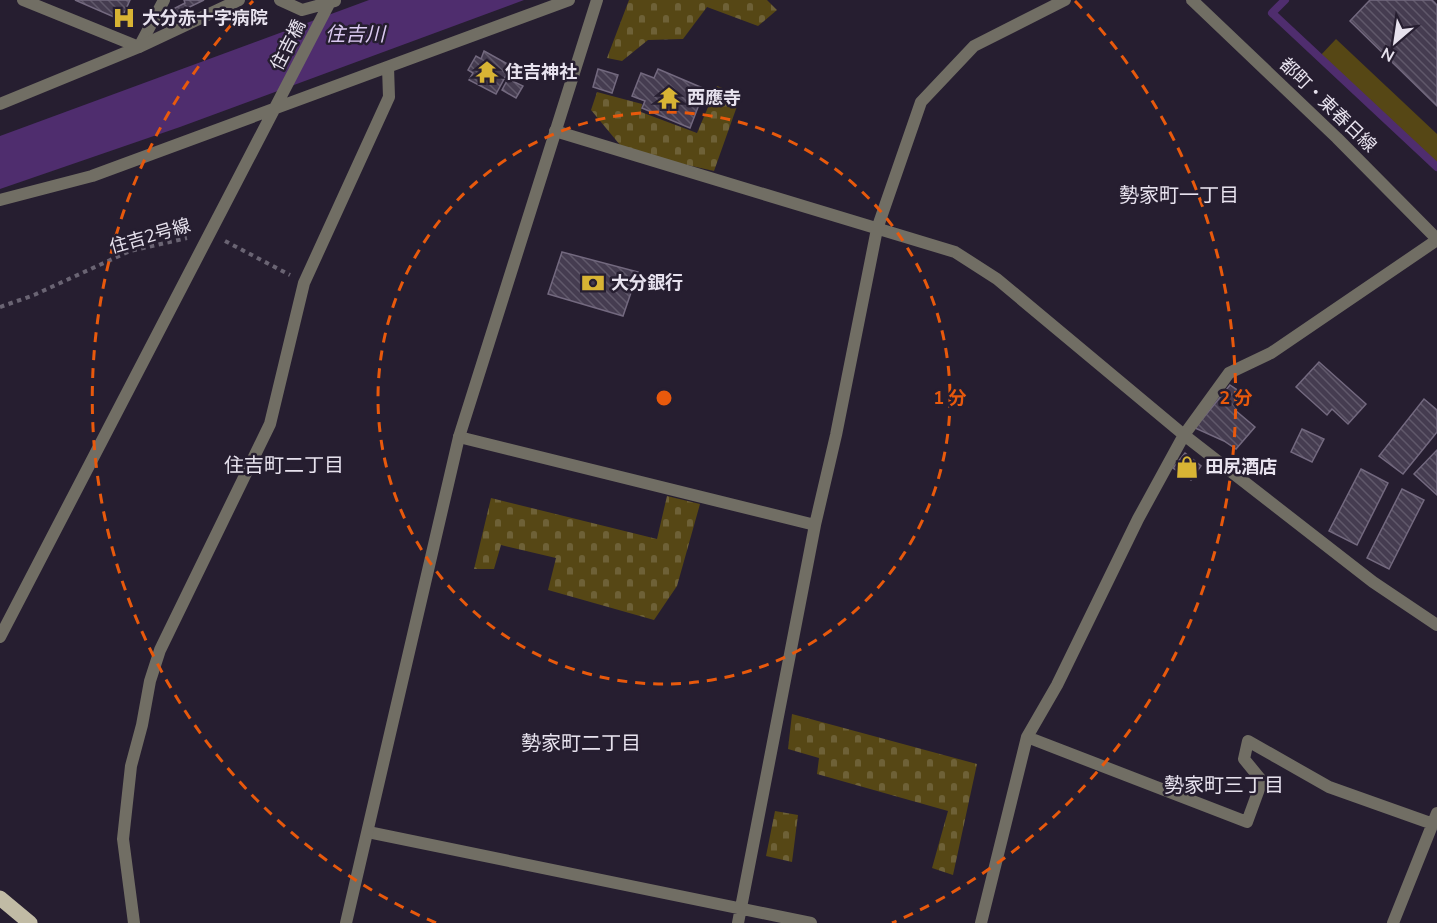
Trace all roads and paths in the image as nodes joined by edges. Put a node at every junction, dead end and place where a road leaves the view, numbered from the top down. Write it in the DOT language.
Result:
graph roads {
  1 [pos="23,0"];
  2 [pos="164,0"];
  3 [pos="239,0"];
  4 [pos="280,0"];
  5 [pos="569,0"];
  6 [pos="597,0"];
  7 [pos="1065,0"];
  8 [pos="1192,0"];
  9 [pos="331,3"];
  10 [pos="139,47"];
  11 [pos="388,67"];
  12 [pos="279,101"];
  13 [pos="0,104"];
  14 [pos="555,131"];
  15 [pos="0,200"];
  16 [pos="877,229"];
  17 [pos="210,233"];
  18 [pos="1437,239"];
  19 [pos="303,283"];
  20 [pos="0,307"];
  21 [pos="1184,435"];
  22 [pos="459,437"];
  23 [pos="815,525"];
  24 [pos="1437,625"];
  25 [pos="0,637"];
  26 [pos="1027,737"];
  27 [pos="1435,819"];
  28 [pos="368,832"];
  29 [pos="0,898"];
  30 [pos="742,909"];
  31 [pos="30,923"];
  32 [pos="134,923"];
  33 [pos="346,923"];
  34 [pos="738,923"];
  35 [pos="811,923"];
  36 [pos="981,923"];
  37 [pos="1393,923"];
  1 -- 10 [label="street"];
  2 -- 10 [label="street"];
  3 -- 10 [label="street"];
  4 -- 9 [label="street"];
  5 -- 11 [label="street"];
  6 -- 14 [label="street"];
  7 -- 16 [label="street"];
  8 -- 18 [label="street, 都町・東春日線"];
  9 -- 12 [label="street, 住吉橋"];
  10 -- 13 [label="street"];
  11 -- 12 [label="street"];
  11 -- 19 [label="street"];
  12 -- 15 [label="street"];
  12 -- 17 [label="street, 住吉橋"];
  14 -- 16 [label="street"];
  14 -- 22 [label="street"];
  16 -- 21 [label="street"];
  16 -- 23 [label="street"];
  17 -- 19 [label="path, 住吉2号線"];
  17 -- 20 [label="path, 住吉2号線"];
  17 -- 25 [label="street, 住吉橋"];
  18 -- 21 [label="street"];
  19 -- 32 [label="street"];
  21 -- 24 [label="street"];
  21 -- 26 [label="street"];
  22 -- 23 [label="street"];
  22 -- 28 [label="street"];
  23 -- 30 [label="street"];
  26 -- 27 [label="street"];
  26 -- 36 [label="street"];
  27 -- 37 [label="street"];
  28 -- 30 [label="street"];
  28 -- 33 [label="street"];
  29 -- 31 [label="main road"];
  30 -- 34 [label="street"];
  30 -- 35 [label="street"];
}
